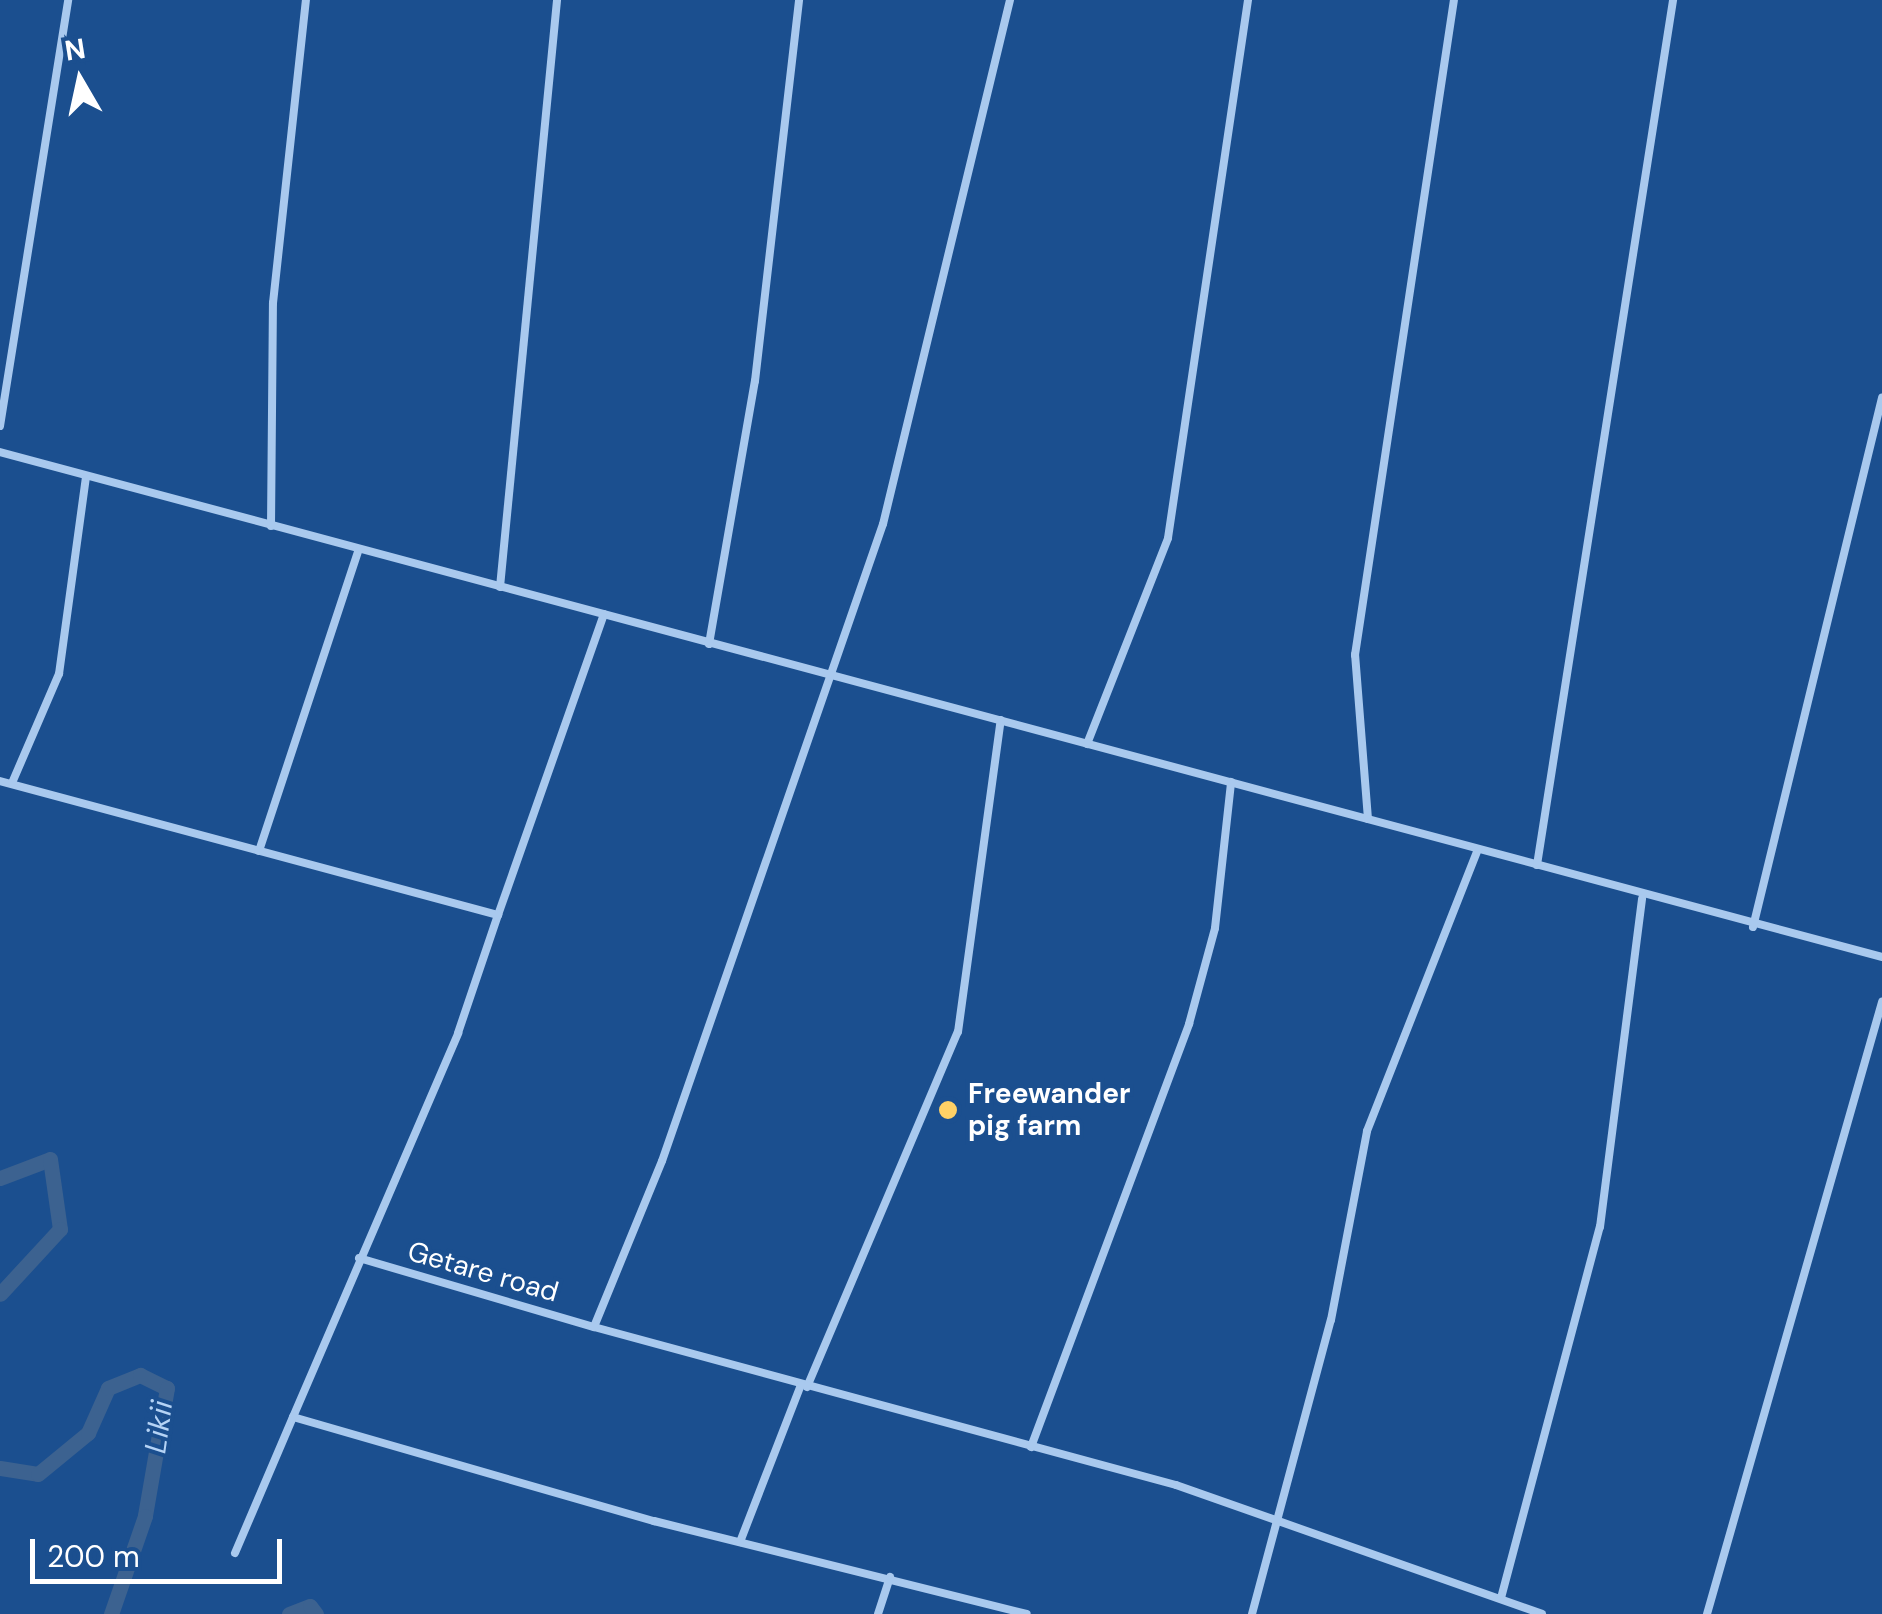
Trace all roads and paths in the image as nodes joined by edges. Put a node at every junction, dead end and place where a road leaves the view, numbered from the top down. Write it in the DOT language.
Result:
graph roads {
  1 [pos="68,0"];
  2 [pos="306,0"];
  3 [pos="557,0"];
  4 [pos="799,0"];
  5 [pos="1010,0"];
  6 [pos="1248,0"];
  7 [pos="1454,0"];
  8 [pos="1673,0"];
  9 [pos="1882,398"];
  10 [pos="0,426"];
  11 [pos="0,452"];
  12 [pos="86,478"];
  13 [pos="271,526"];
  14 [pos="358,551"];
  15 [pos="500,588"];
  16 [pos="604,614"];
  17 [pos="709,644"];
  18 [pos="830,675"];
  19 [pos="1002,720"];
  20 [pos="1087,744"];
  21 [pos="0,781"];
  22 [pos="1231,782"];
  23 [pos="12,783"];
  24 [pos="1368,820"];
  25 [pos="1478,849"];
  26 [pos="259,851"];
  27 [pos="1537,864"];
  28 [pos="1642,899"];
  29 [pos="498,915"];
  30 [pos="1753,927"];
  31 [pos="1882,958"];
  32 [pos="1882,1002"];
  33 [pos="359,1258"];
  34 [pos="594,1327"];
  35 [pos="804,1386"];
  36 [pos="293,1418"];
  37 [pos="1031,1447"];
  38 [pos="1280,1519"];
  39 [pos="740,1542"];
  40 [pos="235,1553"];
  41 [pos="890,1576"];
  42 [pos="1501,1598"];
  43 [pos="878,1614"];
  44 [pos="1028,1614"];
  45 [pos="1252,1614"];
  46 [pos="1542,1614"];
  47 [pos="1708,1614"];
  1 -- 10 [label="street"];
  2 -- 13 [label="street"];
  3 -- 15 [label="street"];
  4 -- 17 [label="street"];
  5 -- 18 [label="street"];
  6 -- 20 [label="street"];
  7 -- 24 [label="street"];
  8 -- 27 [label="street"];
  9 -- 30 [label="street"];
  11 -- 12 [label="street"];
  12 -- 13 [label="street"];
  12 -- 23 [label="street"];
  13 -- 14 [label="street"];
  14 -- 15 [label="street"];
  14 -- 26 [label="street"];
  15 -- 16 [label="street"];
  16 -- 17 [label="street"];
  16 -- 29 [label="street"];
  17 -- 18 [label="street"];
  18 -- 19 [label="street"];
  18 -- 34 [label="street"];
  19 -- 20 [label="street"];
  19 -- 35 [label="street"];
  20 -- 22 [label="street"];
  21 -- 23 [label="street"];
  22 -- 24 [label="street"];
  22 -- 37 [label="street"];
  23 -- 26 [label="street"];
  24 -- 25 [label="street"];
  25 -- 27 [label="street"];
  25 -- 38 [label="street"];
  26 -- 29 [label="street"];
  27 -- 28 [label="street"];
  28 -- 30 [label="street"];
  28 -- 42 [label="street"];
  29 -- 33 [label="street"];
  30 -- 31 [label="street"];
  32 -- 47 [label="street"];
  33 -- 34 [label="street, Getare road"];
  33 -- 36 [label="street"];
  34 -- 35 [label="street, Getare road"];
  35 -- 37 [label="street, Getare road"];
  35 -- 39 [label="street"];
  36 -- 39 [label="street"];
  36 -- 40 [label="street"];
  37 -- 38 [label="street, Getare road"];
  38 -- 42 [label="street, Getare road"];
  38 -- 45 [label="street"];
  39 -- 41 [label="street"];
  41 -- 43 [label="street"];
  41 -- 44 [label="street"];
  42 -- 46 [label="street, Getare road"];
}
